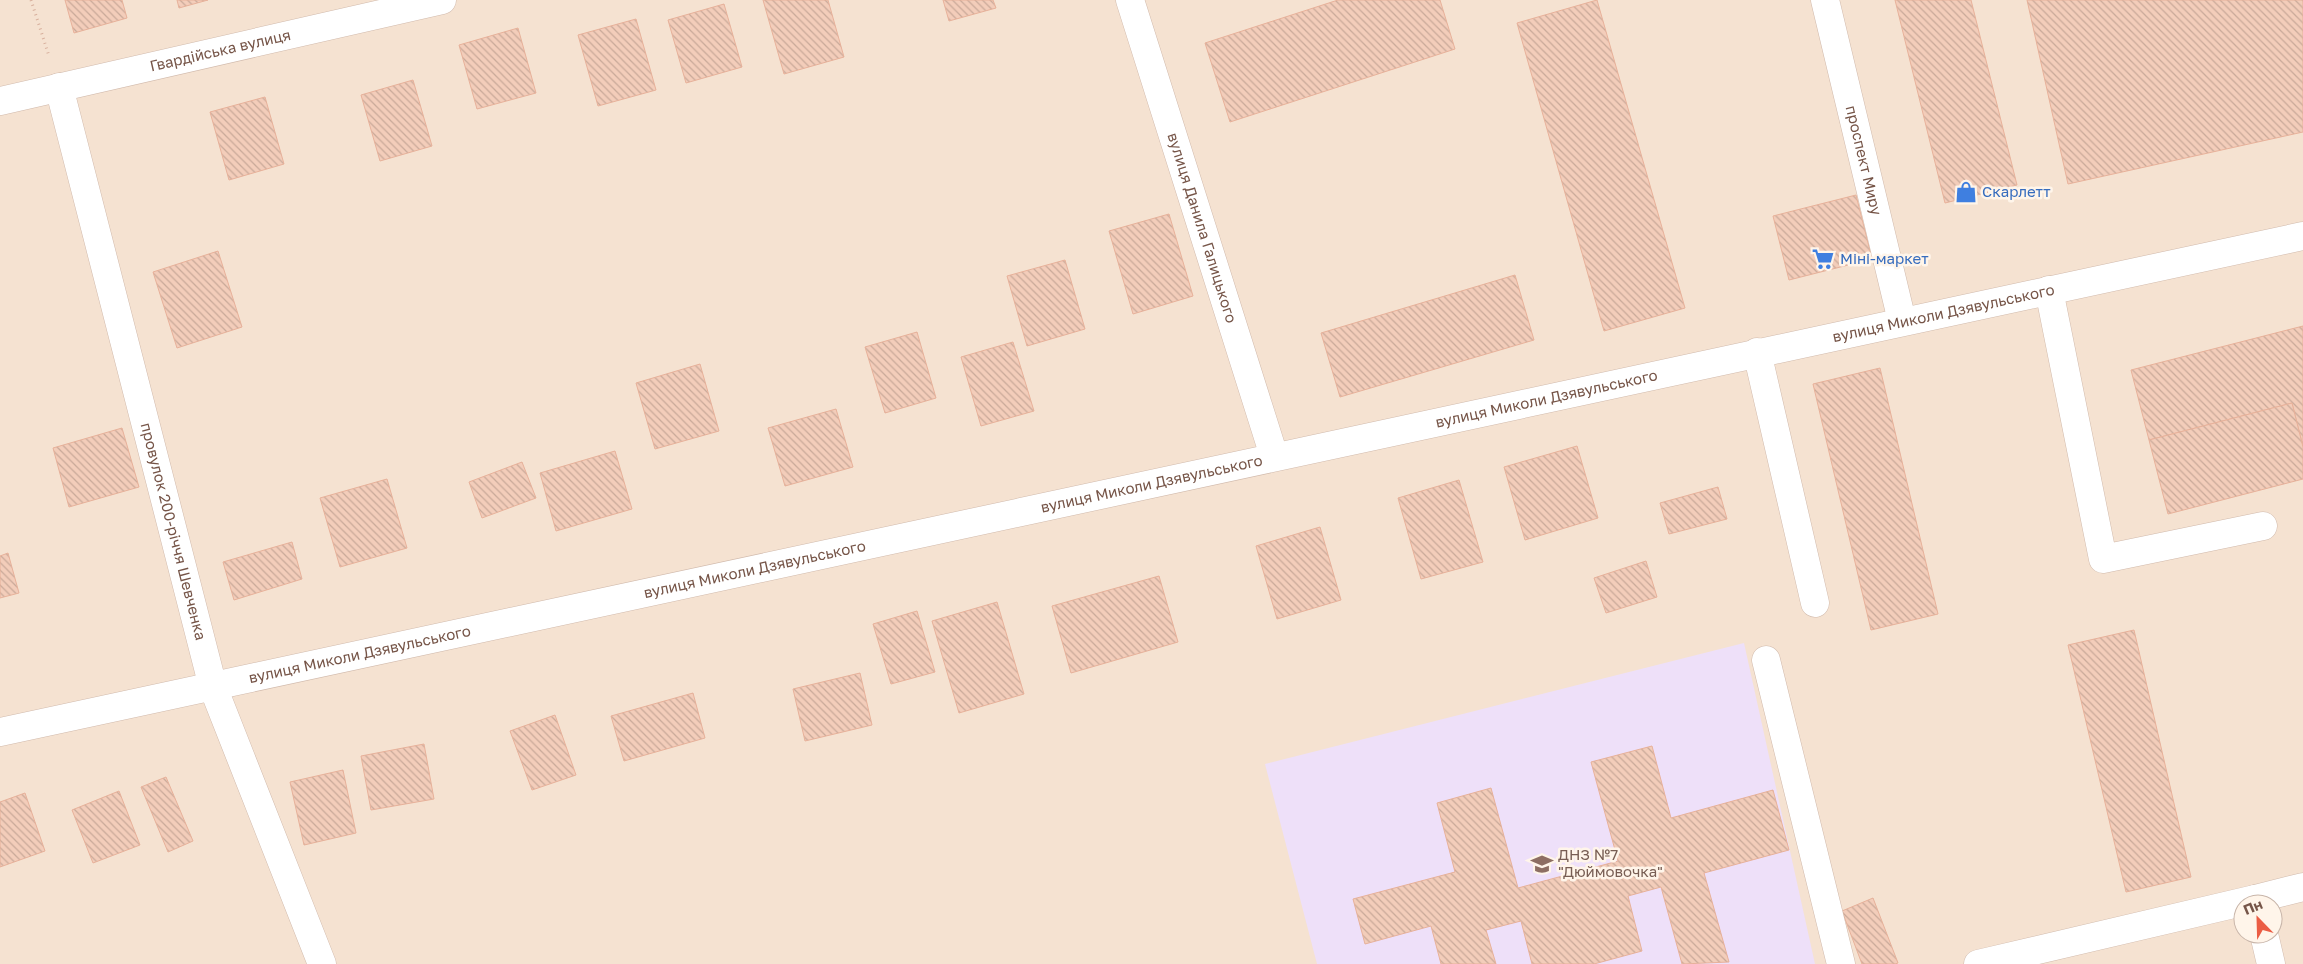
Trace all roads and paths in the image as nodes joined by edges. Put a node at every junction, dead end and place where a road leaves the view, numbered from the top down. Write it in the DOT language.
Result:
graph roads {
  1 [pos="31,0"];
  2 [pos="442,0"];
  3 [pos="1130,0"];
  4 [pos="1825,0"];
  5 [pos="59,88"];
  6 [pos="0,101"];
  7 [pos="2303,236"];
  8 [pos="2049,290"];
  9 [pos="1902,322"];
  10 [pos="1757,352"];
  11 [pos="1274,456"];
  12 [pos="2263,526"];
  13 [pos="1815,603"];
  14 [pos="1766,660"];
  15 [pos="213,687"];
  16 [pos="0,732"];
  17 [pos="2303,887"];
  18 [pos="2281,894"];
  19 [pos="2233,907"];
  20 [pos="2266,944"];
  21 [pos="322,964"];
  22 [pos="1841,964"];
  23 [pos="1978,964"];
  24 [pos="2271,964"];
  1 -- 5 [label="path"];
  2 -- 5 [label="street, Гвардійська вулиця"];
  3 -- 11 [label="street, вулиця Данила Галицького"];
  4 -- 9 [label="street, проспект Миру"];
  5 -- 6 [label="street, Гвардійська вулиця"];
  5 -- 15 [label="street, провулок 200-річчя Шевченка"];
  7 -- 8 [label="street, вулиця Миколи Дзявульського"];
  8 -- 9 [label="street, вулиця Миколи Дзявульського"];
  8 -- 12 [label="street"];
  9 -- 10 [label="street, вулиця Миколи Дзявульського"];
  10 -- 11 [label="street, вулиця Миколи Дзявульського"];
  10 -- 13 [label="street"];
  11 -- 15 [label="street, вулиця Миколи Дзявульського"];
  14 -- 22 [label="street"];
  15 -- 16 [label="street, вулиця Миколи Дзявульського"];
  15 -- 21 [label="street, провулок 200-річчя Шевченка"];
  17 -- 18 [label="street"];
  19 -- 23 [label="street"];
  20 -- 24 [label="street"];
}
